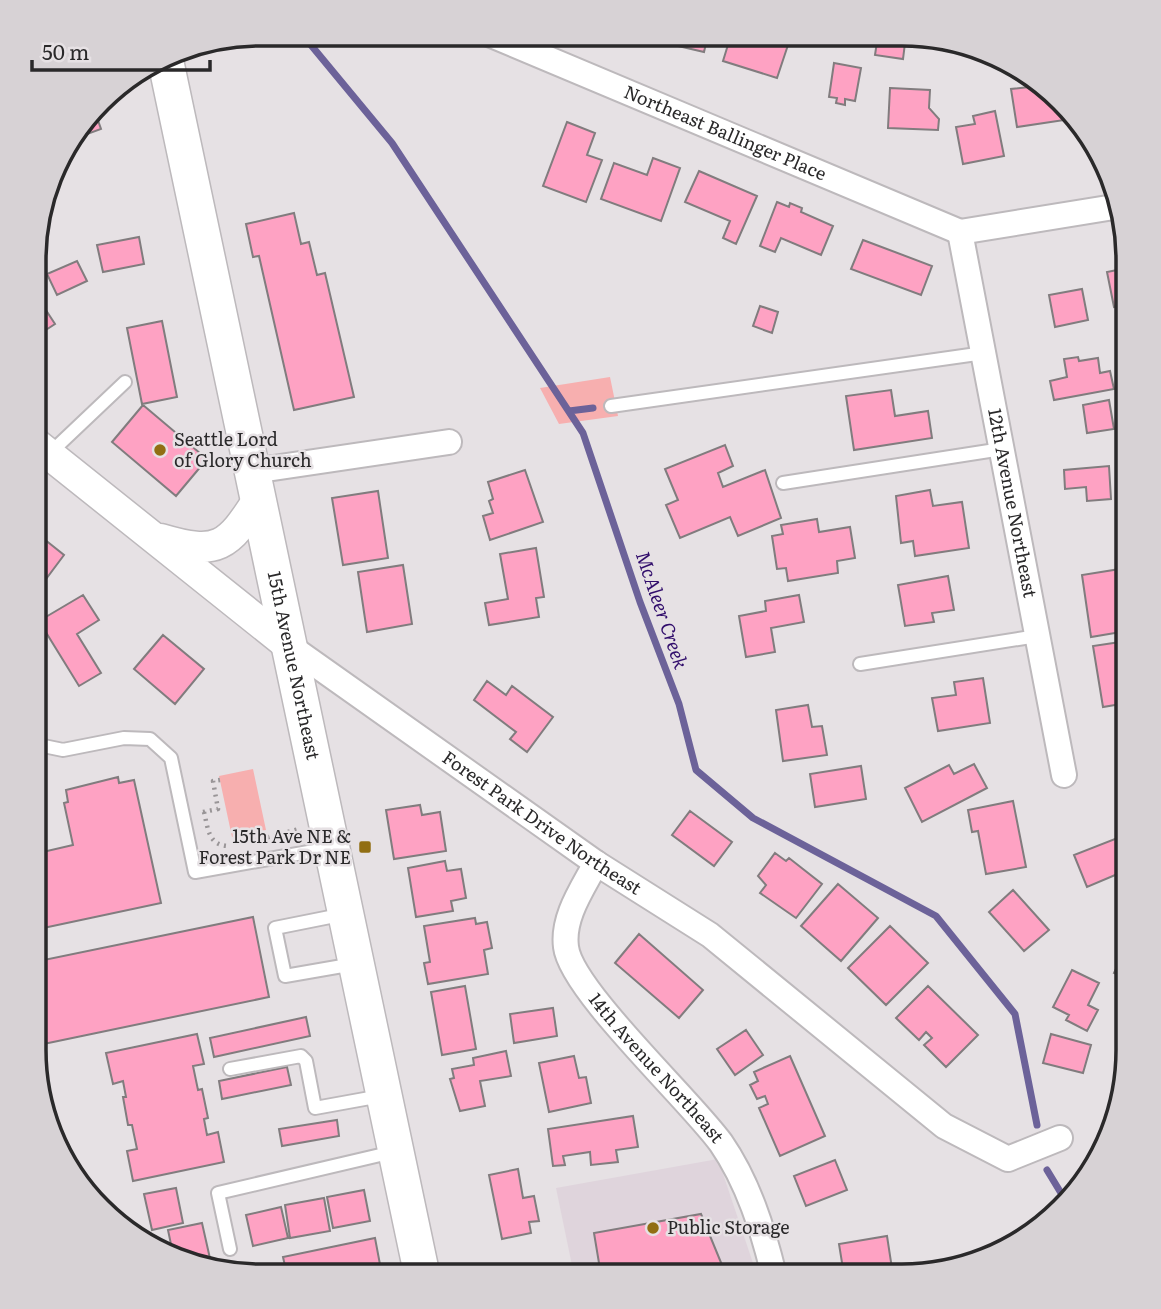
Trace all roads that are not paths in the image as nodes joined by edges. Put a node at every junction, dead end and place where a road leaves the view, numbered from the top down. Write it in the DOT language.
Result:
graph roads {
  1 [pos="515,45"];
  2 [pos="167,67"];
  3 [pos="1108,208"];
  4 [pos="960,232"];
  5 [pos="984,353"];
  6 [pos="125,382"];
  7 [pos="611,406"];
  8 [pos="449,442"];
  9 [pos="45,445"];
  10 [pos="1002,449"];
  11 [pos="45,451"];
  12 [pos="783,483"];
  13 [pos="256,484"];
  14 [pos="152,536"];
  15 [pos="1037,636"];
  16 [pos="288,645"];
  17 [pos="860,664"];
  18 [pos="46,746"];
  19 [pos="1064,775"];
  20 [pos="331,848"];
  21 [pos="596,863"];
  22 [pos="345,914"];
  23 [pos="356,963"];
  24 [pos="230,1069"];
  25 [pos="384,1095"];
  26 [pos="1060,1138"];
  27 [pos="396,1151"];
  28 [pos="230,1249"];
  29 [pos="419,1263"];
  30 [pos="771,1263"];
  1 -- 4 [label="street, Northeast Ballinger Place"];
  2 -- 13 [label="main road, 15th Avenue Northeast"];
  3 -- 4 [label="street"];
  4 -- 5 [label="street, 12th Avenue Northeast"];
  5 -- 7 [label="lane"];
  5 -- 10 [label="street, 12th Avenue Northeast"];
  6 -- 9 [label="lane"];
  8 -- 13 [label="street"];
  10 -- 12 [label="lane"];
  10 -- 15 [label="street, 12th Avenue Northeast"];
  11 -- 14 [label="street, Forest Park Drive Northeast"];
  13 -- 14 [label="street"];
  13 -- 16 [label="main road, 15th Avenue Northeast"];
  14 -- 16 [label="street, Forest Park Drive Northeast"];
  15 -- 17 [label="lane"];
  15 -- 19 [label="street, 12th Avenue Northeast"];
  16 -- 20 [label="main road, 15th Avenue Northeast"];
  16 -- 21 [label="street, Forest Park Drive Northeast"];
  18 -- 20 [label="lane"];
  20 -- 22 [label="main road, 15th Avenue Northeast"];
  21 -- 26 [label="street, Forest Park Drive Northeast"];
  21 -- 30 [label="street, 14th Avenue Northeast"];
  22 -- 23 [label="main road, 15th Avenue Northeast"];
  22 -- 23 [label="lane"];
  23 -- 25 [label="main road, 15th Avenue Northeast"];
  24 -- 25 [label="lane"];
  25 -- 27 [label="main road, 15th Avenue Northeast"];
  27 -- 28 [label="lane"];
  27 -- 29 [label="main road, 15th Avenue Northeast"];
}
